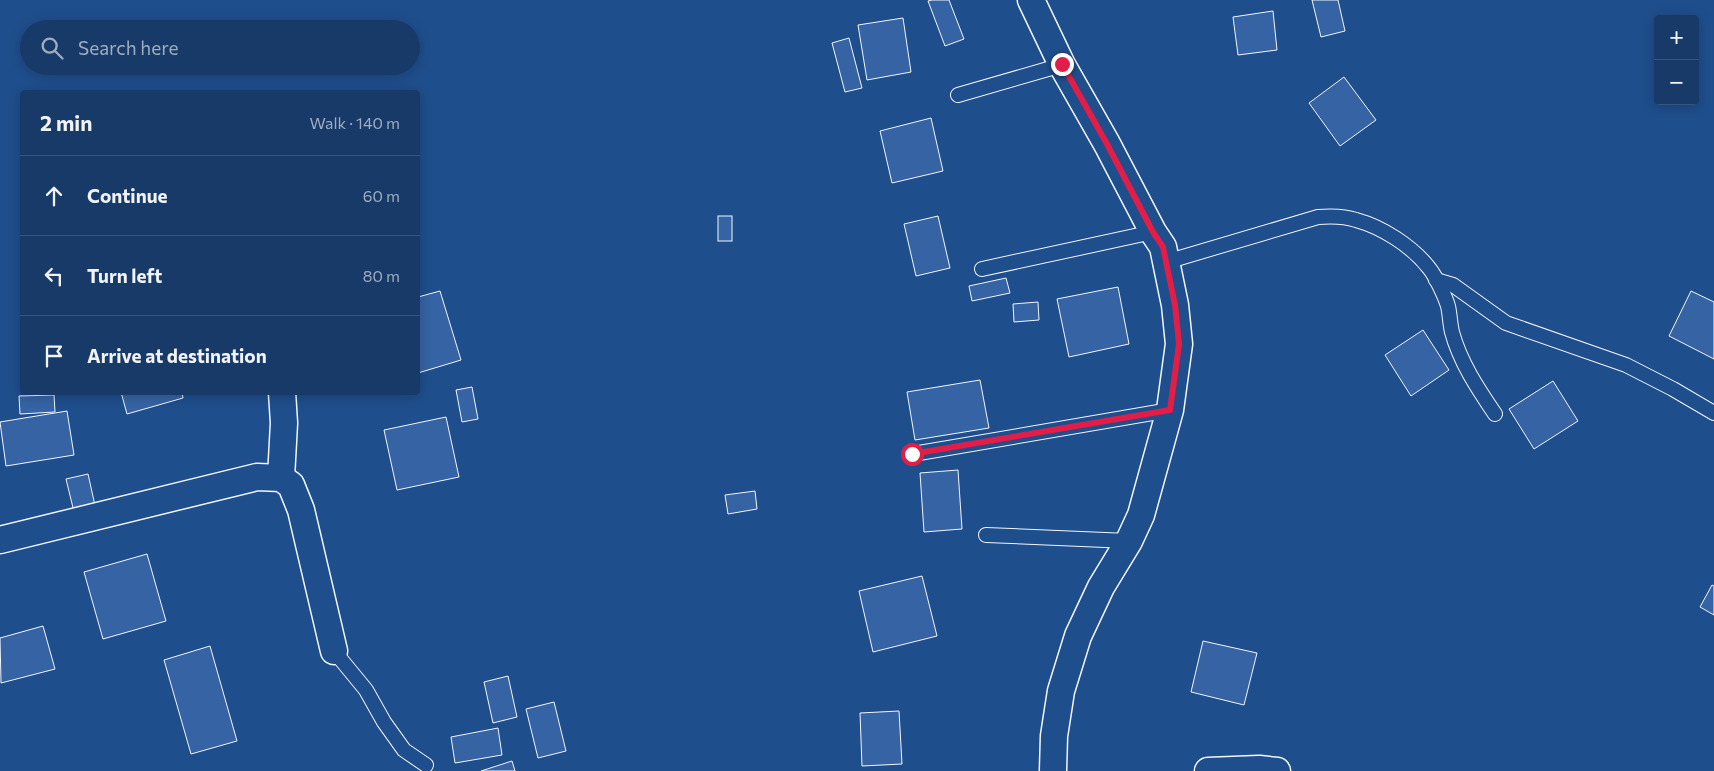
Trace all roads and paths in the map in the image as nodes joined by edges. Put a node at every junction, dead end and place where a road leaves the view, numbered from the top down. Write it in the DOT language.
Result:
graph roads {
  1 [pos="1031,0"];
  2 [pos="1062,64"];
  3 [pos="958,95"];
  4 [pos="1153,232"];
  5 [pos="1166,262"];
  6 [pos="982,269"];
  7 [pos="1436,280"];
  8 [pos="282,395"];
  9 [pos="1170,410"];
  10 [pos="1495,414"];
  11 [pos="1714,414"];
  12 [pos="912,454"];
  13 [pos="282,478"];
  14 [pos="986,535"];
  15 [pos="0,540"];
  16 [pos="1129,542"];
  17 [pos="334,651"];
  18 [pos="426,765"];
  19 [pos="1053,771"];
  20 [pos="1208,771"];
  21 [pos="1277,771"];
  1 -- 2 [label="street"];
  2 -- 3 [label="lane"];
  2 -- 4 [label="street"];
  4 -- 5 [label="street"];
  4 -- 6 [label="lane"];
  5 -- 7 [label="lane"];
  5 -- 9 [label="street"];
  7 -- 10 [label="lane"];
  7 -- 11 [label="lane"];
  8 -- 13 [label="street"];
  9 -- 12 [label="lane"];
  9 -- 16 [label="street"];
  13 -- 15 [label="street"];
  13 -- 17 [label="street"];
  14 -- 16 [label="lane"];
  16 -- 19 [label="street"];
  17 -- 18 [label="lane"];
  20 -- 21 [label="street"];
}
